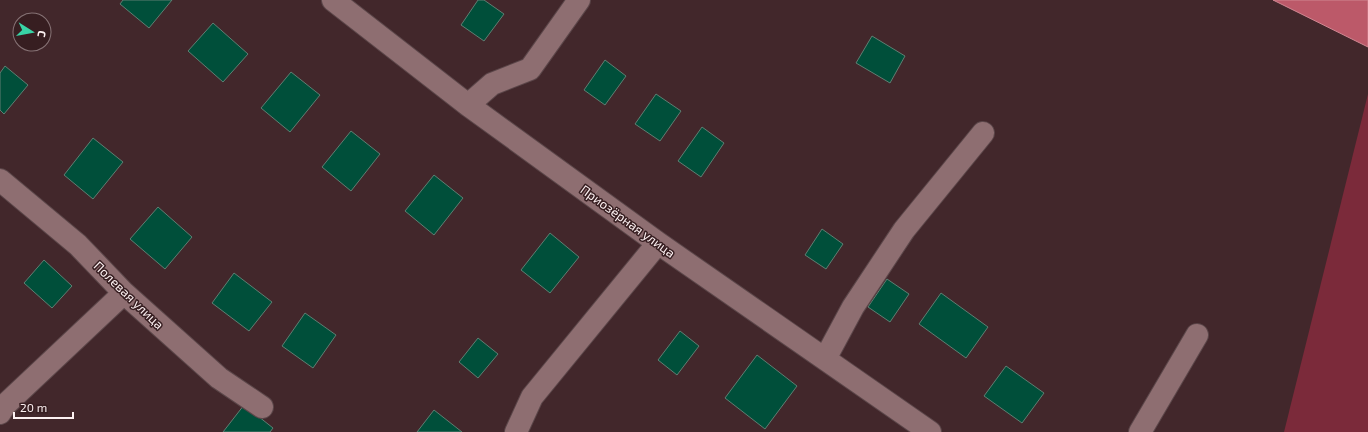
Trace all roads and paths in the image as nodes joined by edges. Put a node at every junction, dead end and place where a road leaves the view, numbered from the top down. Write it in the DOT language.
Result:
graph roads {
  1 [pos="333,0"];
  2 [pos="579,0"];
  3 [pos="468,105"];
  4 [pos="983,133"];
  5 [pos="0,180"];
  6 [pos="658,243"];
  7 [pos="124,293"];
  8 [pos="1197,335"];
  9 [pos="825,359"];
  10 [pos="262,407"];
  11 [pos="0,413"];
  12 [pos="516,432"];
  13 [pos="930,432"];
  14 [pos="1140,432"];
  1 -- 3 [label="street, Приозёрная улица"];
  2 -- 3 [label="street"];
  3 -- 6 [label="street, Приозёрная улица"];
  4 -- 9 [label="street"];
  5 -- 7 [label="street, Полевая улица"];
  6 -- 9 [label="street, Приозёрная улица"];
  6 -- 12 [label="street"];
  7 -- 10 [label="street, Полевая улица"];
  7 -- 11 [label="street"];
  8 -- 14 [label="street"];
  9 -- 13 [label="street, Приозёрная улица"];
}
